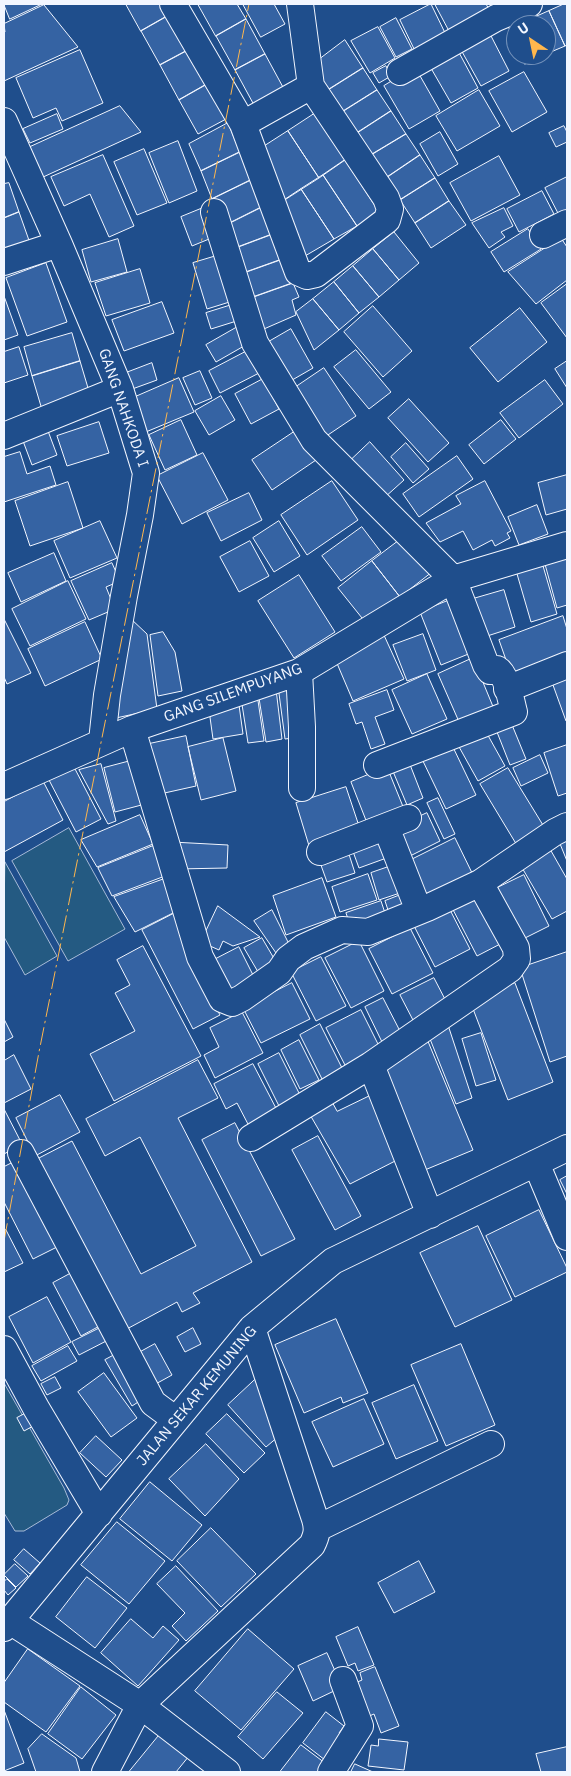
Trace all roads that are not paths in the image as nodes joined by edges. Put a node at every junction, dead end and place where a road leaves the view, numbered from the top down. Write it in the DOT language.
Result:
graph roads {
  1 [pos="173,4"];
  2 [pos="300,4"];
  3 [pos="529,4"];
  4 [pos="400,72"];
  5 [pos="311,86"];
  6 [pos="4,121"];
  7 [pos="243,124"];
  8 [pos="214,212"];
  9 [pos="567,223"];
  10 [pos="543,235"];
  11 [pos="58,244"];
  12 [pos="4,262"];
  13 [pos="120,389"];
  14 [pos="4,436"];
  15 [pos="567,545"];
  16 [pos="453,579"];
  17 [pos="567,664"];
  18 [pos="299,672"];
  19 [pos="507,689"];
  20 [pos="132,729"];
  21 [pos="102,741"];
  22 [pos="377,765"];
  23 [pos="4,786"];
  24 [pos="302,788"];
  25 [pos="567,826"];
  26 [pos="320,852"];
  27 [pos="480,883"];
  28 [pos="419,911"];
  29 [pos="371,1065"];
  30 [pos="251,1138"];
  31 [pos="567,1148"];
  32 [pos="21,1153"];
  33 [pos="536,1163"];
  34 [pos="430,1215"];
  35 [pos="567,1237"];
  36 [pos="252,1328"];
  37 [pos="4,1349"];
  38 [pos="176,1420"];
  39 [pos="491,1444"];
  40 [pos="99,1514"];
  41 [pos="318,1528"];
  42 [pos="7,1625"];
  43 [pos="343,1680"];
  44 [pos="140,1705"];
  45 [pos="105,1772"];
  46 [pos="227,1772"];
  47 [pos="330,1772"];
  1 -- 7 [label="street"];
  2 -- 5 [label="street"];
  3 -- 4 [label="street"];
  5 -- 7 [label="street"];
  5 -- 7 [label="street"];
  6 -- 11 [label="street, GANG NAHKODA I"];
  8 -- 16 [label="street"];
  9 -- 10 [label="street"];
  11 -- 12 [label="street"];
  11 -- 13 [label="street, GANG NAHKODA I"];
  13 -- 14 [label="street"];
  13 -- 21 [label="street, GANG NAHKODA I"];
  15 -- 16 [label="street, GANG SILEMPUYANG"];
  16 -- 18 [label="street, GANG SILEMPUYANG"];
  16 -- 19 [label="street"];
  17 -- 19 [label="street"];
  18 -- 20 [label="street, GANG SILEMPUYANG"];
  18 -- 24 [label="street"];
  19 -- 22 [label="street"];
  20 -- 21 [label="street, GANG SILEMPUYANG"];
  20 -- 28 [label="street"];
  21 -- 23 [label="street, GANG SILEMPUYANG"];
  25 -- 27 [label="street"];
  26 -- 28 [label="street"];
  27 -- 28 [label="street"];
  27 -- 29 [label="street"];
  29 -- 30 [label="street"];
  29 -- 34 [label="street"];
  31 -- 33 [label="street, JALAN SEKAR KEMUNING"];
  32 -- 38 [label="street"];
  33 -- 34 [label="street, JALAN SEKAR KEMUNING"];
  33 -- 35 [label="street"];
  34 -- 36 [label="street, JALAN SEKAR KEMUNING"];
  36 -- 38 [label="street, JALAN SEKAR KEMUNING"];
  36 -- 41 [label="street"];
  37 -- 40 [label="street"];
  38 -- 40 [label="street, JALAN SEKAR KEMUNING"];
  39 -- 41 [label="street"];
  40 -- 42 [label="street, JALAN SEKAR KEMUNING"];
  41 -- 44 [label="street"];
  42 -- 44 [label="street"];
  43 -- 47 [label="street"];
  44 -- 45 [label="street"];
  44 -- 46 [label="street"];
}
